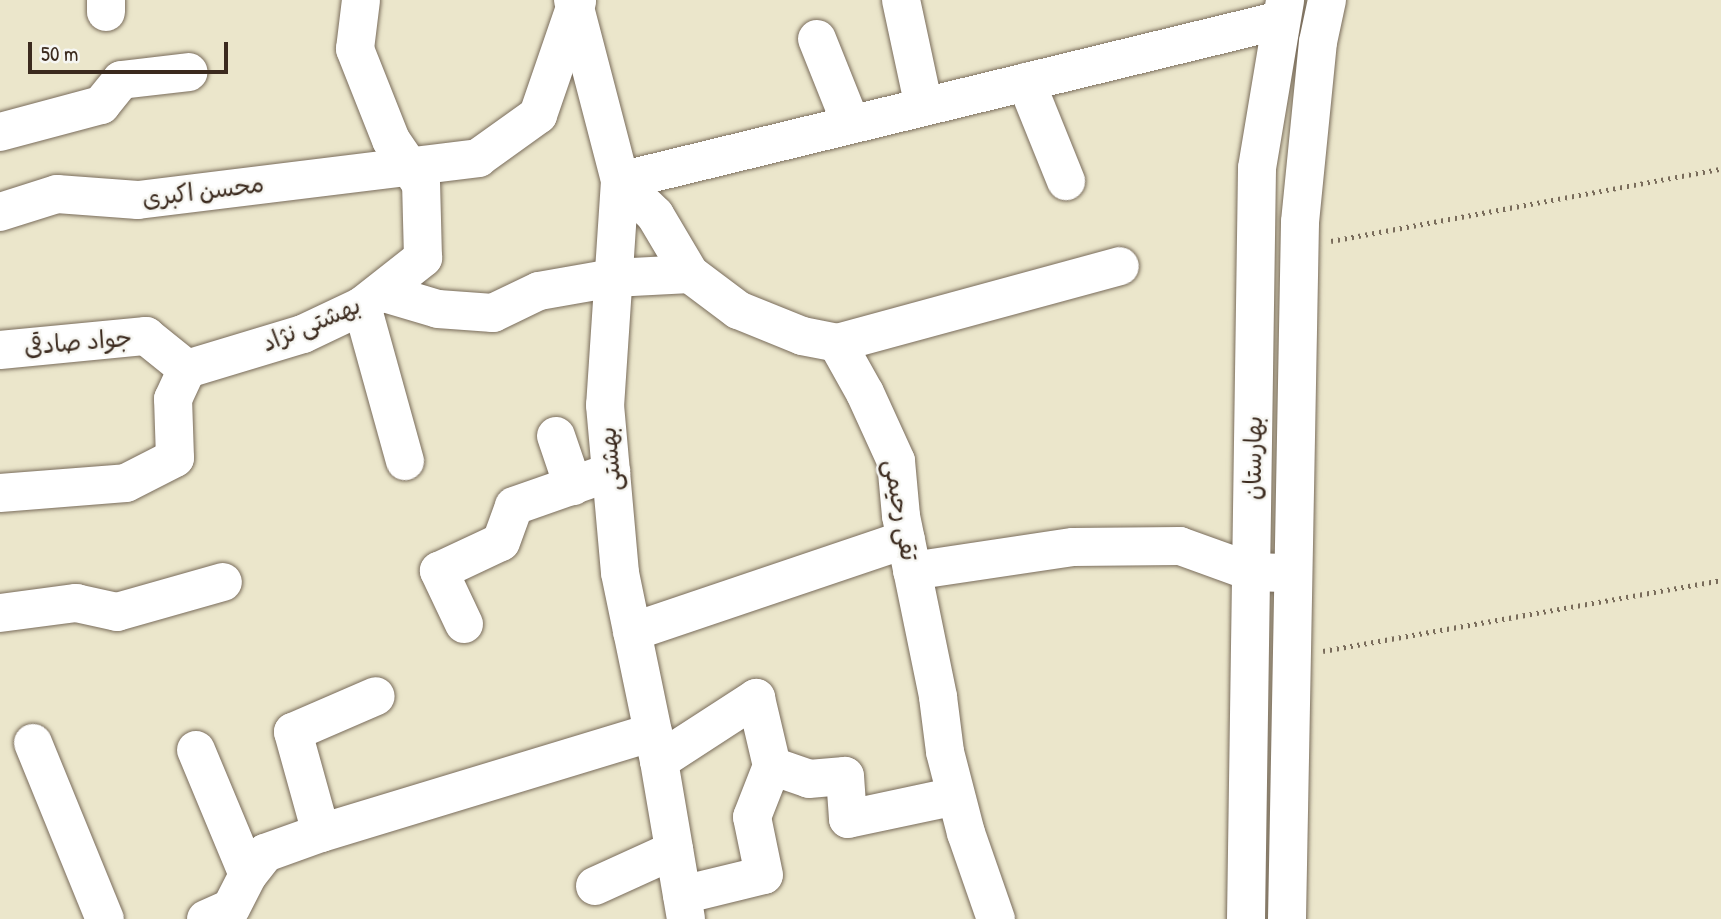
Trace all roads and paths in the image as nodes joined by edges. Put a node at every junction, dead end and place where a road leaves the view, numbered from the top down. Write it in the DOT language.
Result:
graph roads {
  1 [pos="361,0"];
  2 [pos="901,0"];
  3 [pos="1327,0"];
  4 [pos="576,2"];
  5 [pos="1283,10"];
  6 [pos="817,39"];
  7 [pos="189,72"];
  8 [pos="1026,82"];
  9 [pos="924,107"];
  10 [pos="851,124"];
  11 [pos="0,132"];
  12 [pos="408,165"];
  13 [pos="1721,169"];
  14 [pos="620,181"];
  15 [pos="1066,181"];
  16 [pos="0,212"];
  17 [pos="1299,247"];
  18 [pos="1120,266"];
  19 [pos="690,274"];
  20 [pos="613,278"];
  21 [pos="371,299"];
  22 [pos="837,343"];
  23 [pos="0,350"];
  24 [pos="187,369"];
  25 [pos="556,436"];
  26 [pos="405,461"];
  27 [pos="611,472"];
  28 [pos="573,485"];
  29 [pos="0,493"];
  30 [pos="909,555"];
  31 [pos="1252,572"];
  32 [pos="1292,573"];
  33 [pos="1721,580"];
  34 [pos="223,582"];
  35 [pos="0,613"];
  36 [pos="464,624"];
  37 [pos="632,632"];
  38 [pos="1291,657"];
  39 [pos="376,696"];
  40 [pos="33,743"];
  41 [pos="656,747"];
  42 [pos="196,750"];
  43 [pos="772,766"];
  44 [pos="956,796"];
  45 [pos="321,833"];
  46 [pos="674,850"];
  47 [pos="248,875"];
  48 [pos="595,886"];
  49 [pos="684,907"];
  50 [pos="105,919"];
  51 [pos="206,919"];
  52 [pos="996,919"];
  53 [pos="1246,919"];
  54 [pos="1287,919"];
  1 -- 12 [label="street, بهشتی نژاد"];
  2 -- 9 [label="street"];
  3 -- 17 [label="street, بهارستان"];
  4 -- 12 [label="street, محسن اکبری"];
  4 -- 14 [label="street, بهشتی"];
  5 -- 8 [label="street"];
  5 -- 31 [label="street, بهارستان"];
  6 -- 10 [label="street"];
  7 -- 11 [label="street"];
  8 -- 9 [label="street"];
  8 -- 15 [label="street"];
  9 -- 10 [label="street"];
  10 -- 14 [label="street"];
  12 -- 16 [label="street, محسن اکبری"];
  12 -- 21 [label="street, بهشتی نژاد"];
  13 -- 17 [label="path"];
  14 -- 19 [label="street"];
  14 -- 20 [label="street, بهشتی"];
  17 -- 32 [label="street, بهارستان"];
  18 -- 22 [label="street"];
  19 -- 20 [label="street"];
  19 -- 22 [label="street"];
  20 -- 21 [label="street"];
  20 -- 27 [label="street, بهشتی"];
  21 -- 24 [label="street, بهشتی نژاد"];
  21 -- 26 [label="street"];
  22 -- 30 [label="street, تقی رحیمی"];
  23 -- 24 [label="street, جواد صادقی"];
  24 -- 29 [label="street"];
  25 -- 28 [label="street"];
  27 -- 28 [label="street"];
  27 -- 37 [label="street, بهشتی"];
  28 -- 36 [label="street"];
  30 -- 31 [label="street"];
  30 -- 37 [label="street"];
  30 -- 44 [label="street, تقی رحیمی"];
  31 -- 32 [label="street"];
  31 -- 53 [label="street, بهارستان"];
  32 -- 38 [label="street, بهارستان"];
  33 -- 38 [label="path"];
  34 -- 35 [label="street"];
  37 -- 41 [label="street, بهشتی"];
  38 -- 54 [label="street, بهارستان"];
  39 -- 45 [label="street"];
  40 -- 50 [label="street"];
  41 -- 43 [label="street"];
  41 -- 45 [label="street"];
  41 -- 46 [label="street, بهشتی"];
  42 -- 47 [label="street"];
  43 -- 44 [label="street"];
  43 -- 49 [label="street"];
  44 -- 52 [label="street, تقی رحیمی"];
  45 -- 47 [label="street"];
  46 -- 48 [label="street"];
  46 -- 49 [label="street, بهشتی"];
  47 -- 51 [label="street"];
}
